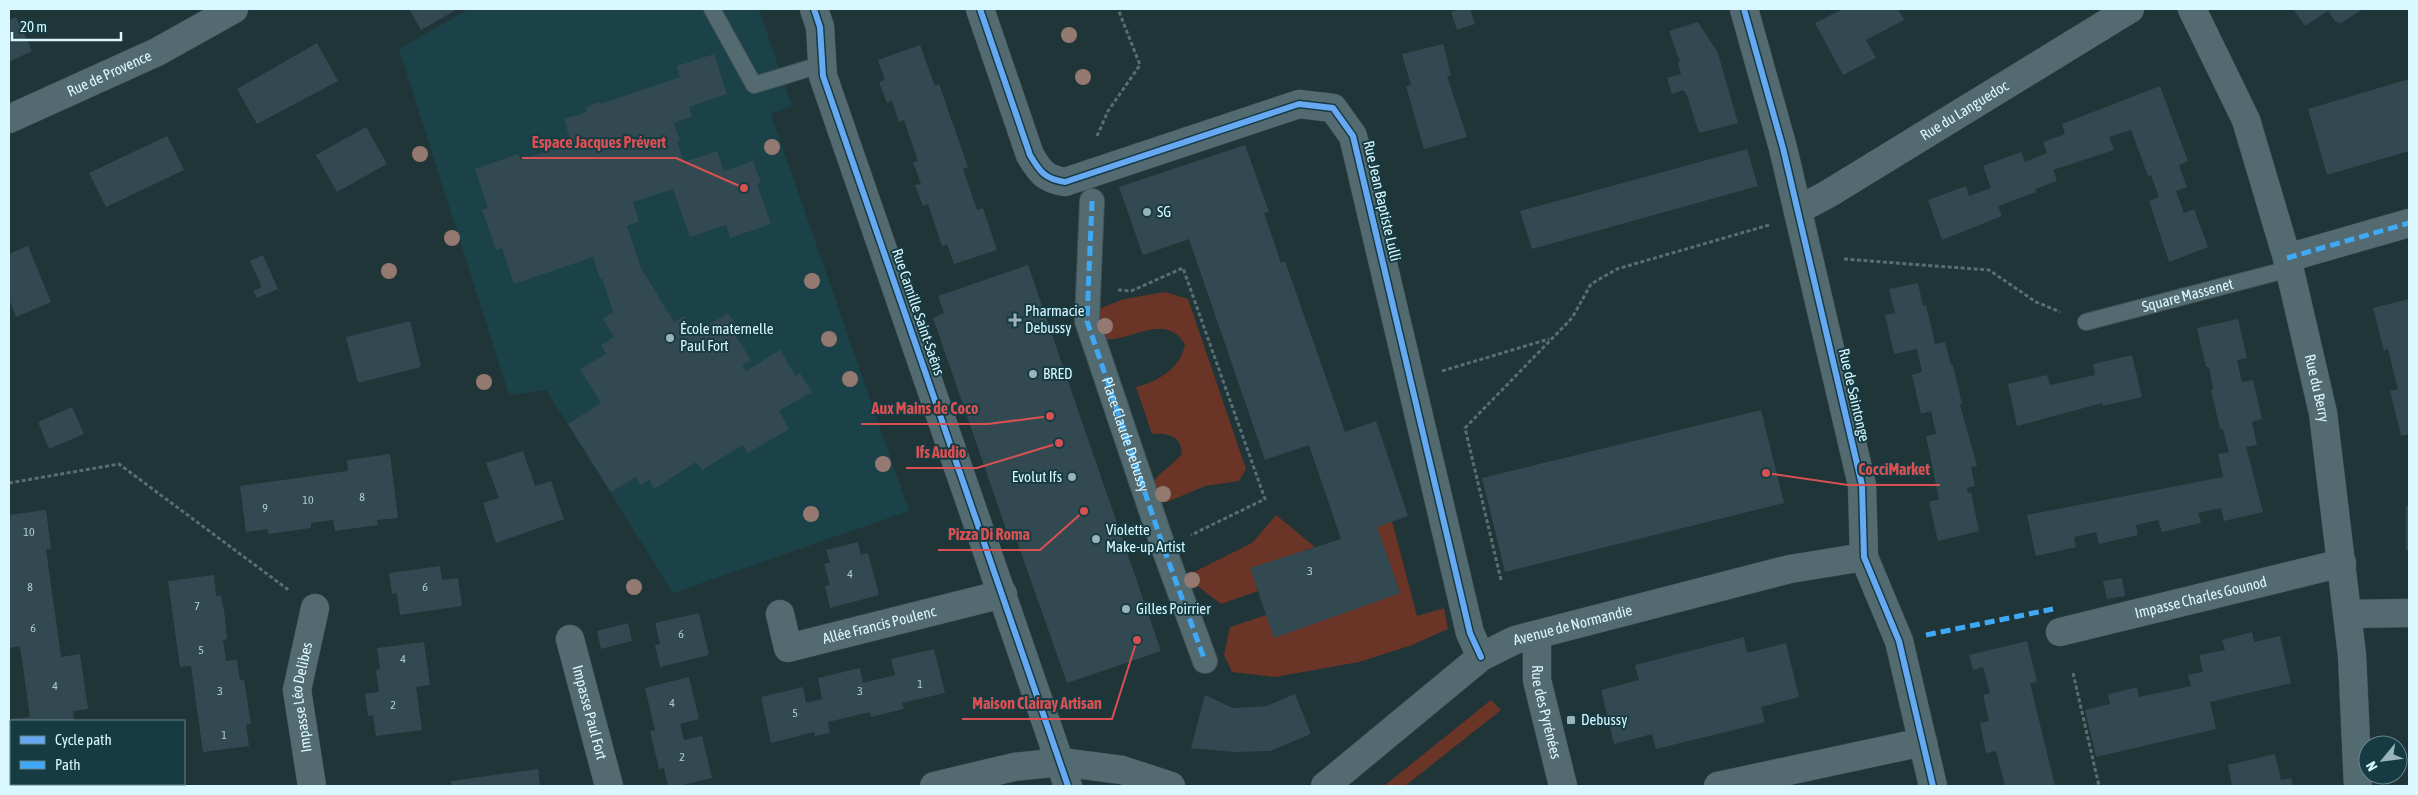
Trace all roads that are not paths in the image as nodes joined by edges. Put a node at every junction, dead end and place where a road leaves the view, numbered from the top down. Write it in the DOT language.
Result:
graph roads {
  1 [pos="234,9"];
  2 [pos="712,9"];
  3 [pos="814,9"];
  4 [pos="980,9"];
  5 [pos="1744,9"];
  6 [pos="2130,9"];
  7 [pos="2192,9"];
  8 [pos="823,64"];
  9 [pos="9,119"];
  10 [pos="1092,201"];
  11 [pos="1798,210"];
  12 [pos="2409,223"];
  13 [pos="2288,264"];
  14 [pos="2086,322"];
  15 [pos="1864,557"];
  16 [pos="2342,563"];
  17 [pos="1003,594"];
  18 [pos="316,608"];
  19 [pos="2409,613"];
  20 [pos="780,614"];
  21 [pos="2348,614"];
  22 [pos="2060,632"];
  23 [pos="1537,634"];
  24 [pos="570,639"];
  25 [pos="1482,657"];
  26 [pos="1205,661"];
  27 [pos="1923,742"];
  28 [pos="1064,774"];
  29 [pos="312,786"];
  30 [pos="609,786"];
  31 [pos="934,786"];
  32 [pos="1171,786"];
  33 [pos="1325,786"];
  34 [pos="1563,786"];
  35 [pos="1718,786"];
  36 [pos="1934,786"];
  37 [pos="2358,786"];
  1 -- 9 [label="street, Rue de Provence"];
  2 -- 8 [label="lane"];
  3 -- 8 [label="street, Rue Camille Saint-Saëns"];
  4 -- 25 [label="street, Rue Jean Baptiste Lulli"];
  5 -- 11 [label="street, Rue de Saintonge"];
  6 -- 11 [label="street, Rue du Languedoc"];
  7 -- 13 [label="street, Rue du Berry"];
  8 -- 17 [label="street, Rue Camille Saint-Saëns"];
  10 -- 26 [label="street, Place Claude Debussy"];
  11 -- 15 [label="street, Rue de Saintonge"];
  12 -- 13 [label="street"];
  13 -- 14 [label="lane, Square Massenet"];
  13 -- 16 [label="street, Rue du Berry"];
  15 -- 23 [label="street, Avenue de Normandie"];
  15 -- 27 [label="street, Rue de Saintonge"];
  16 -- 21 [label="street, Rue du Berry"];
  16 -- 22 [label="street, Impasse Charles Gounod"];
  17 -- 20 [label="street, Allée Francis Poulenc"];
  17 -- 28 [label="street, Rue Camille Saint-Saëns"];
  18 -- 29 [label="street, Impasse Léo Delibes"];
  19 -- 21 [label="street"];
  21 -- 37 [label="street, Rue du Berry"];
  23 -- 25 [label="street, Avenue de Normandie"];
  23 -- 34 [label="street, Rue des Pyrénées"];
  24 -- 30 [label="street, Impasse Paul Fort"];
  25 -- 33 [label="street, Avenue de Normandie"];
  27 -- 35 [label="street"];
  27 -- 36 [label="street, Rue de Saintonge"];
  28 -- 31 [label="street"];
  28 -- 32 [label="street"];
}
